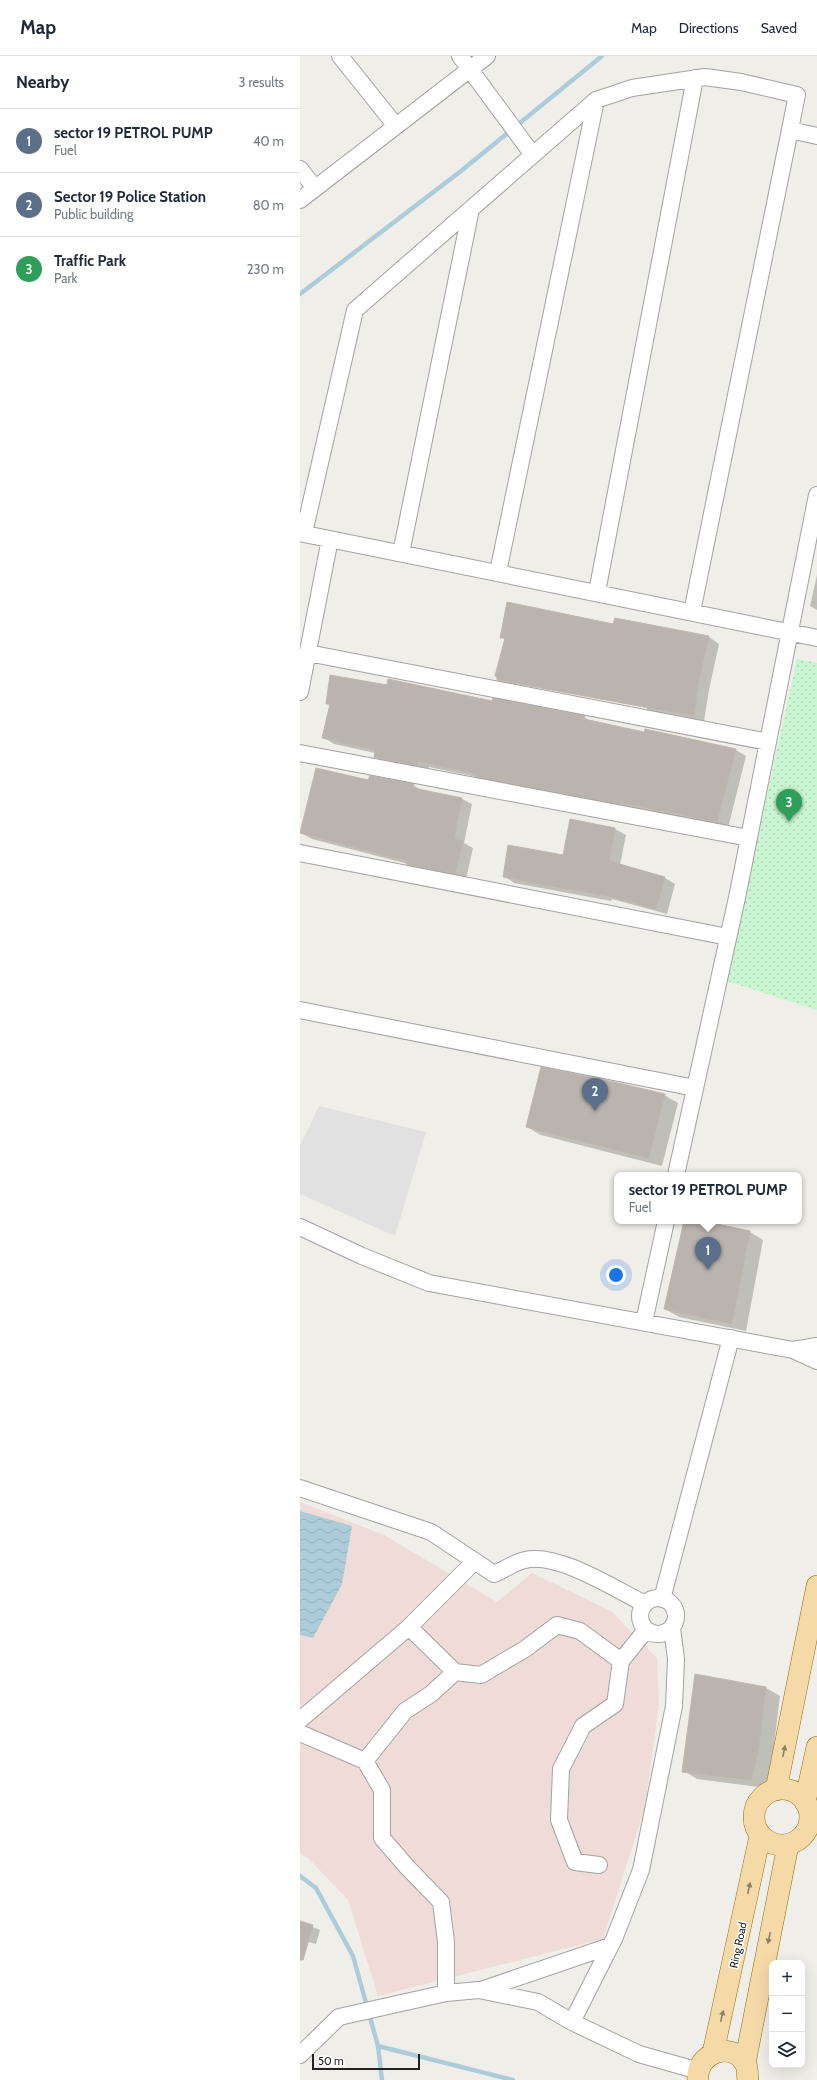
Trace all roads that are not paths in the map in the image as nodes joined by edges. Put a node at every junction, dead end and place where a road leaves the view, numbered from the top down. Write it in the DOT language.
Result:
graph roads {
  1 [pos="340,56"];
  2 [pos="460,56"];
  3 [pos="487,56"];
  4 [pos="470,69"];
  5 [pos="695,78"];
  6 [pos="596,100"];
  7 [pos="396,126"];
  8 [pos="790,130"];
  9 [pos="817,136"];
  10 [pos="532,155"];
  11 [pos="300,169"];
  12 [pos="315,188"];
  13 [pos="300,200"];
  14 [pos="471,209"];
  15 [pos="817,495"];
  16 [pos="302,533"];
  17 [pos="330,539"];
  18 [pos="401,553"];
  19 [pos="498,572"];
  20 [pos="597,592"];
  21 [pos="692,612"];
  22 [pos="790,632"];
  23 [pos="817,638"];
  24 [pos="308,653"];
  25 [pos="300,692"];
  26 [pos="768,742"];
  27 [pos="300,753"];
  28 [pos="749,838"];
  29 [pos="300,853"];
  30 [pos="728,937"];
  31 [pos="300,1010"];
  32 [pos="695,1088"];
  33 [pos="677,1172"];
  34 [pos="665,1224"];
  35 [pos="300,1227"];
  36 [pos="644,1322"];
  37 [pos="731,1338"];
  38 [pos="817,1346"];
  39 [pos="793,1350"];
  40 [pos="817,1361"];
  41 [pos="300,1488"];
  42 [pos="475,1561"];
  43 [pos="817,1586"];
  44 [pos="662,1599"];
  45 [pos="645,1604"];
  46 [pos="409,1627"];
  47 [pos="672,1628"];
  48 [pos="646,1630"];
  49 [pos="621,1661"];
  50 [pos="455,1672"];
  51 [pos="300,1720"];
  52 [pos="300,1733"];
  53 [pos="817,1747"];
  54 [pos="365,1761"];
  55 [pos="776,1790"];
  56 [pos="806,1802"];
  57 [pos="813,1823"];
  58 [pos="760,1836"];
  59 [pos="788,1845"];
  60 [pos="598,1865"];
  61 [pos="610,1946"];
  62 [pos="479,1990"];
  63 [pos="446,1993"];
  64 [pos="572,2022"];
  65 [pos="713,2054"];
  66 [pos="300,2055"];
  67 [pos="746,2072"];
  68 [pos="698,2076"];
  1 -- 7 [label="street"];
  2 -- 4 [label="street"];
  3 -- 4 [label="street"];
  4 -- 7 [label="street"];
  4 -- 10 [label="street"];
  5 -- 6 [label="street"];
  5 -- 8 [label="street"];
  5 -- 20 [label="street"];
  6 -- 10 [label="street"];
  6 -- 19 [label="street"];
  7 -- 12 [label="street"];
  8 -- 9 [label="street"];
  8 -- 21 [label="street"];
  10 -- 14 [label="street"];
  11 -- 12 [label="street"];
  12 -- 13 [label="street"];
  14 -- 16 [label="street"];
  14 -- 18 [label="street"];
  15 -- 22 [label="street"];
  16 -- 17 [label="street"];
  17 -- 18 [label="street"];
  17 -- 24 [label="street"];
  18 -- 19 [label="street"];
  19 -- 20 [label="street"];
  20 -- 21 [label="street"];
  21 -- 22 [label="street"];
  22 -- 23 [label="street"];
  22 -- 26 [label="street"];
  24 -- 25 [label="street"];
  24 -- 26 [label="street"];
  26 -- 28 [label="street"];
  27 -- 28 [label="street"];
  28 -- 30 [label="street"];
  29 -- 30 [label="street"];
  30 -- 32 [label="street"];
  31 -- 32 [label="street"];
  32 -- 33 [label="street"];
  34 -- 36 [label="street"];
  35 -- 36 [label="street"];
  36 -- 37 [label="street"];
  37 -- 39 [label="street"];
  37 -- 44 [label="street"];
  38 -- 39 [label="street"];
  39 -- 40 [label="street"];
  41 -- 42 [label="street"];
  42 -- 45 [label="street"];
  42 -- 46 [label="street"];
  55 -- 43 [label="main road, one-way"];
  44 -- 45 [label="street"];
  44 -- 47 [label="street"];
  45 -- 48 [label="street"];
  46 -- 50 [label="street"];
  46 -- 51 [label="street"];
  47 -- 48 [label="street"];
  47 -- 61 [label="street"];
  48 -- 49 [label="street"];
  49 -- 50 [label="street"];
  49 -- 60 [label="street"];
  50 -- 54 [label="street"];
  52 -- 54 [label="street"];
  53 -- 56 [label="main road"];
  54 -- 63 [label="street"];
  55 -- 56 [label="main road"];
  55 -- 58 [label="main road"];
  56 -- 57 [label="main road"];
  57 -- 59 [label="main road"];
  58 -- 59 [label="main road"];
  65 -- 58 [label="main road, Ring Road, one-way"];
  59 -- 67 [label="main road, one-way"];
  61 -- 62 [label="street"];
  61 -- 64 [label="street"];
  62 -- 63 [label="street"];
  62 -- 64 [label="street"];
  63 -- 66 [label="street"];
  64 -- 68 [label="street"];
  65 -- 67 [label="main road"];
  65 -- 68 [label="main road"];
}
